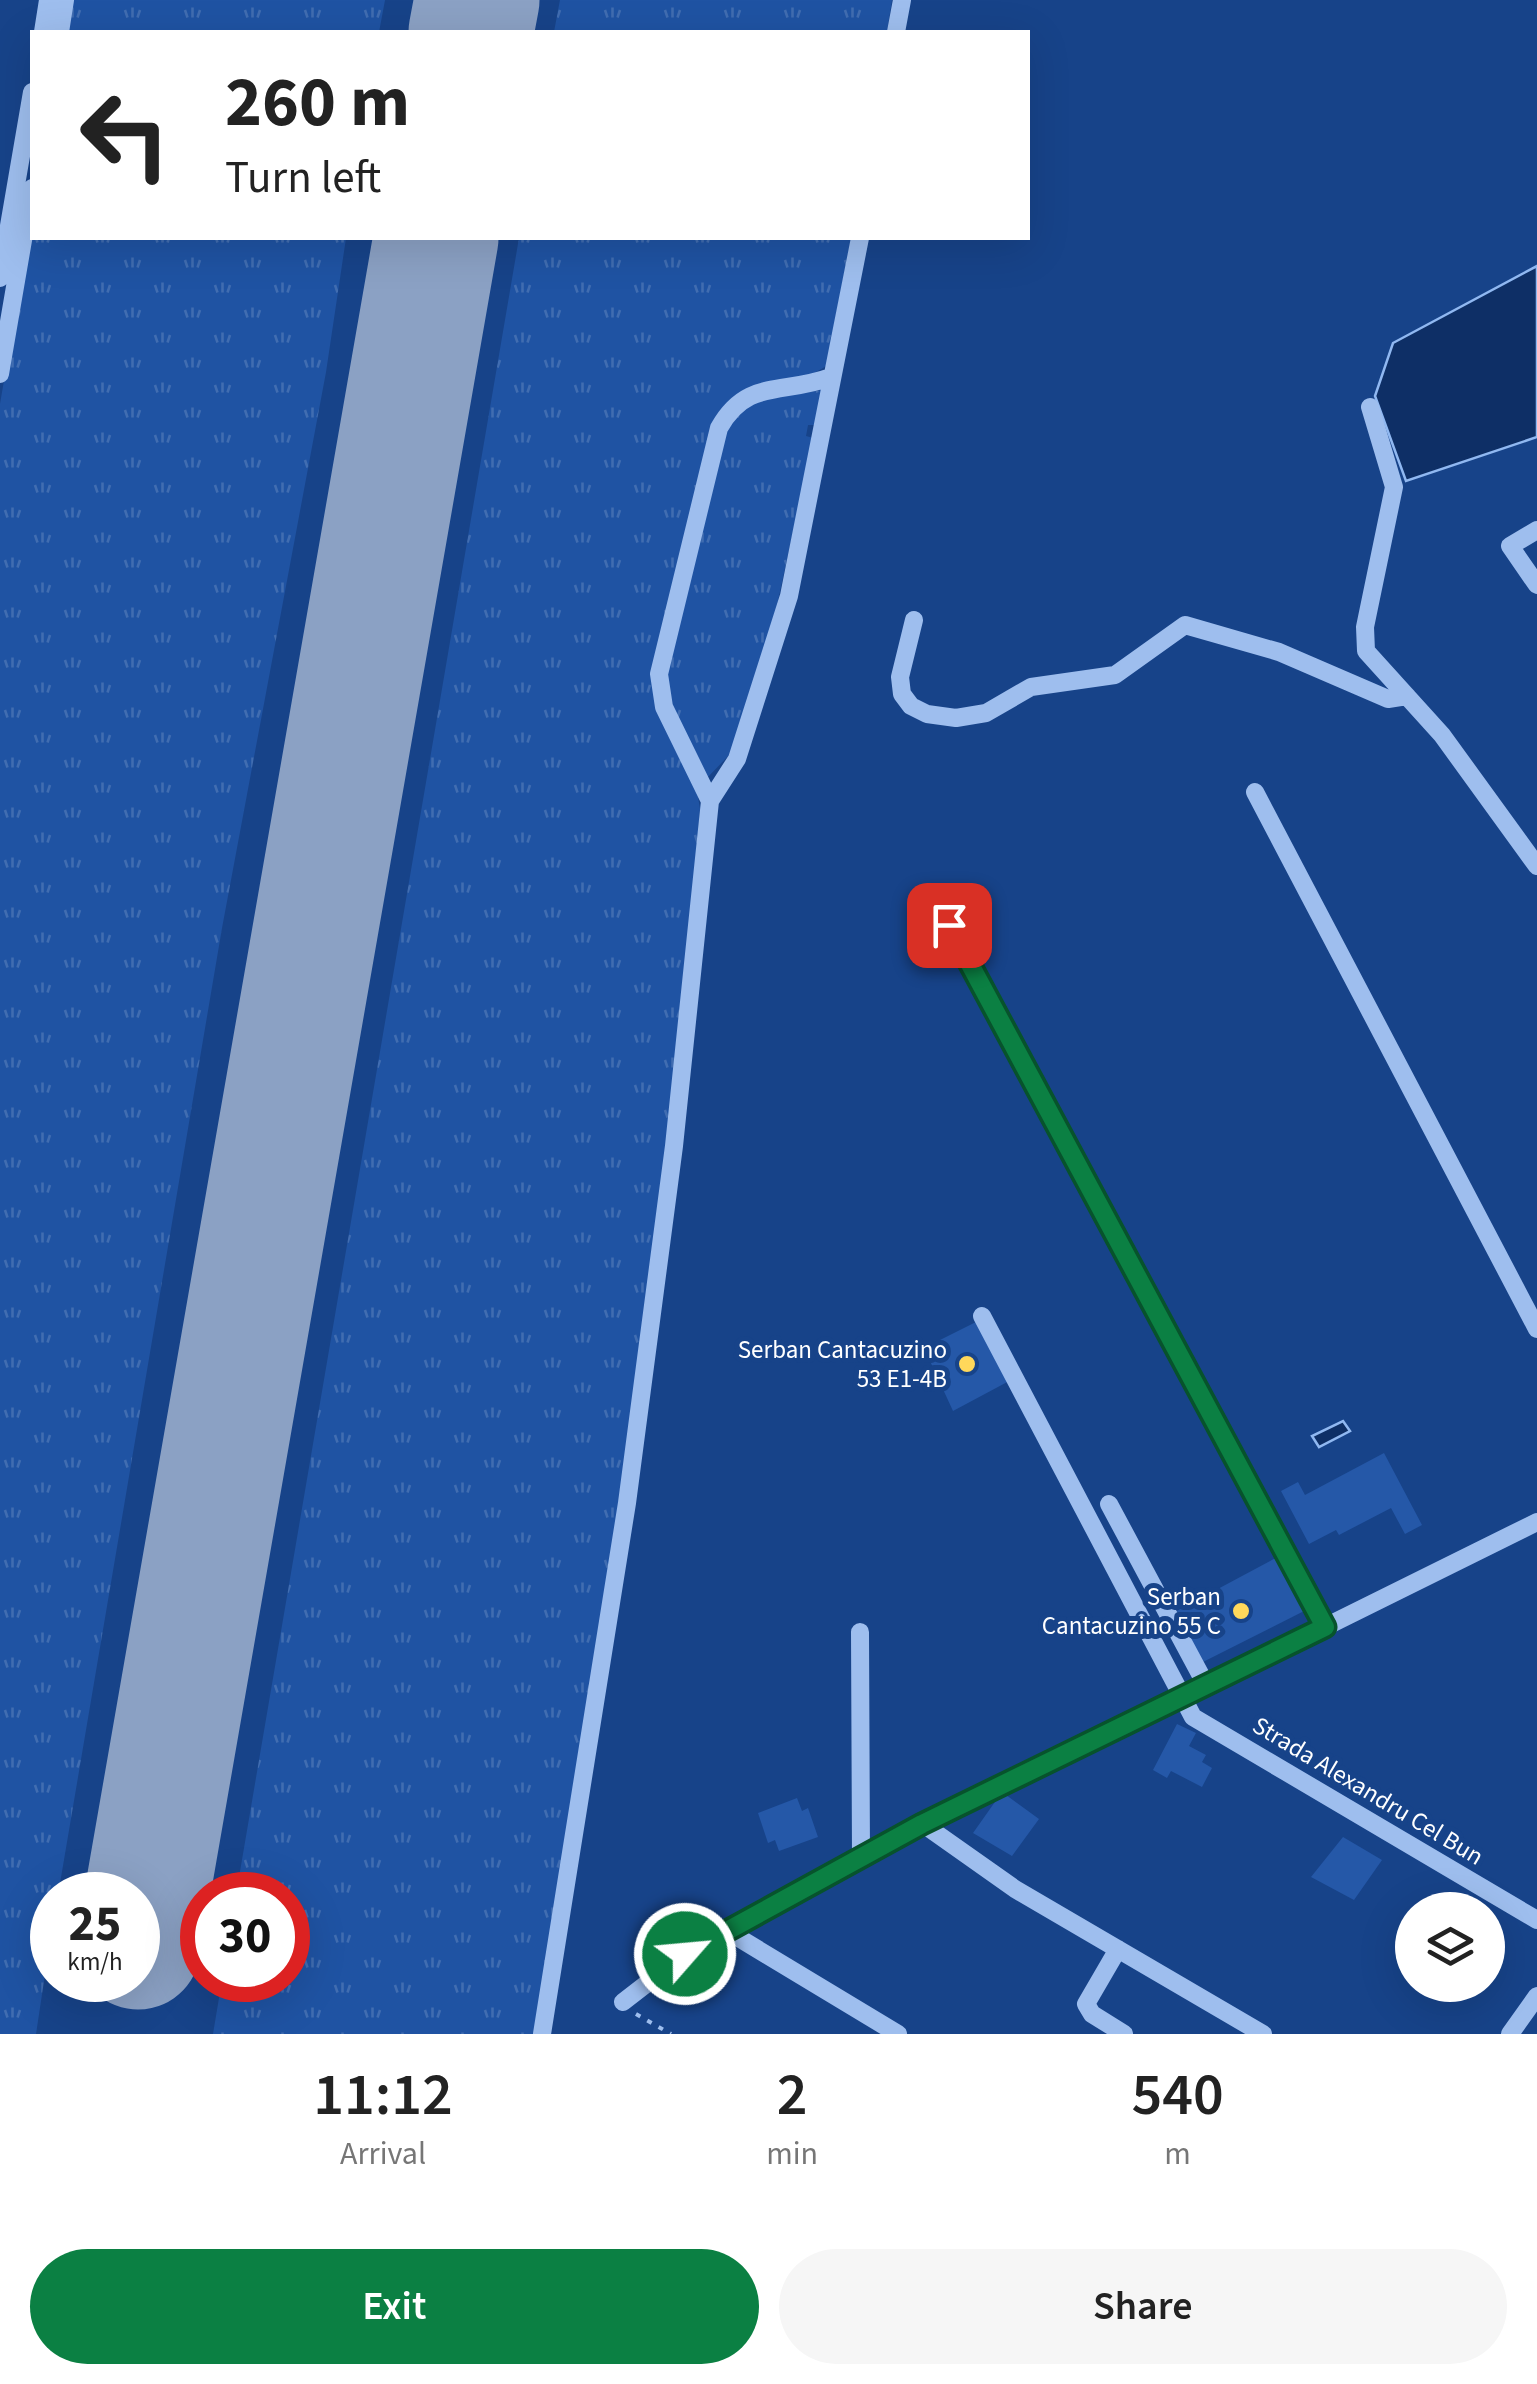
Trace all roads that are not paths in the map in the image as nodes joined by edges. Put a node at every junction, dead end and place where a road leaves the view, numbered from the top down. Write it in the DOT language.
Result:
graph roads {
  1 [pos="48,0"];
  2 [pos="65,0"];
  3 [pos="902,0"];
  4 [pos="43,30"];
  5 [pos="60,30"];
  6 [pos="896,30"];
  7 [pos="30,104"];
  8 [pos="30,200"];
  9 [pos="860,240"];
  10 [pos="0,278"];
  11 [pos="0,374"];
  12 [pos="831,377"];
  13 [pos="1370,408"];
  14 [pos="1537,530"];
  15 [pos="1537,586"];
  16 [pos="914,620"];
  17 [pos="1407,696"];
  18 [pos="1255,792"];
  19 [pos="710,801"];
  20 [pos="1537,866"];
  21 [pos="949,925"];
  22 [pos="982,1316"];
  23 [pos="1537,1329"];
  24 [pos="1109,1504"];
  25 [pos="1537,1522"];
  26 [pos="1325,1627"];
  27 [pos="860,1632"];
  28 [pos="1206,1685"];
  29 [pos="1182,1697"];
  30 [pos="922,1824"];
  31 [pos="861,1857"];
  32 [pos="1537,1920"];
  33 [pos="728,1932"];
  34 [pos="1118,1949"];
  35 [pos="1537,1996"];
  36 [pos="623,2002"];
  37 [pos="1515,2028"];
  38 [pos="1537,2031"];
  39 [pos="542,2034"];
  40 [pos="898,2034"];
  41 [pos="1124,2034"];
  42 [pos="1263,2034"];
  1 -- 4 [label="street"];
  2 -- 5 [label="street"];
  3 -- 6 [label="street"];
  7 -- 10 [label="street"];
  8 -- 11 [label="street"];
  9 -- 12 [label="street"];
  12 -- 19 [label="street"];
  12 -- 19 [label="street"];
  13 -- 17 [label="street"];
  14 -- 15 [label="street"];
  16 -- 17 [label="street"];
  17 -- 20 [label="street"];
  18 -- 23 [label="street"];
  19 -- 39 [label="street"];
  21 -- 26 [label="street"];
  22 -- 29 [label="street, Strada Alexandru Cel Bun"];
  24 -- 28 [label="street"];
  25 -- 26 [label="street"];
  26 -- 28 [label="street"];
  27 -- 31 [label="street"];
  28 -- 29 [label="street"];
  29 -- 30 [label="street"];
  29 -- 32 [label="street, Strada Alexandru Cel Bun"];
  30 -- 31 [label="street"];
  30 -- 34 [label="street"];
  31 -- 33 [label="street"];
  33 -- 36 [label="street"];
  33 -- 40 [label="street"];
  34 -- 41 [label="street"];
  34 -- 42 [label="street"];
  35 -- 37 [label="street"];
  37 -- 38 [label="street"];
}
